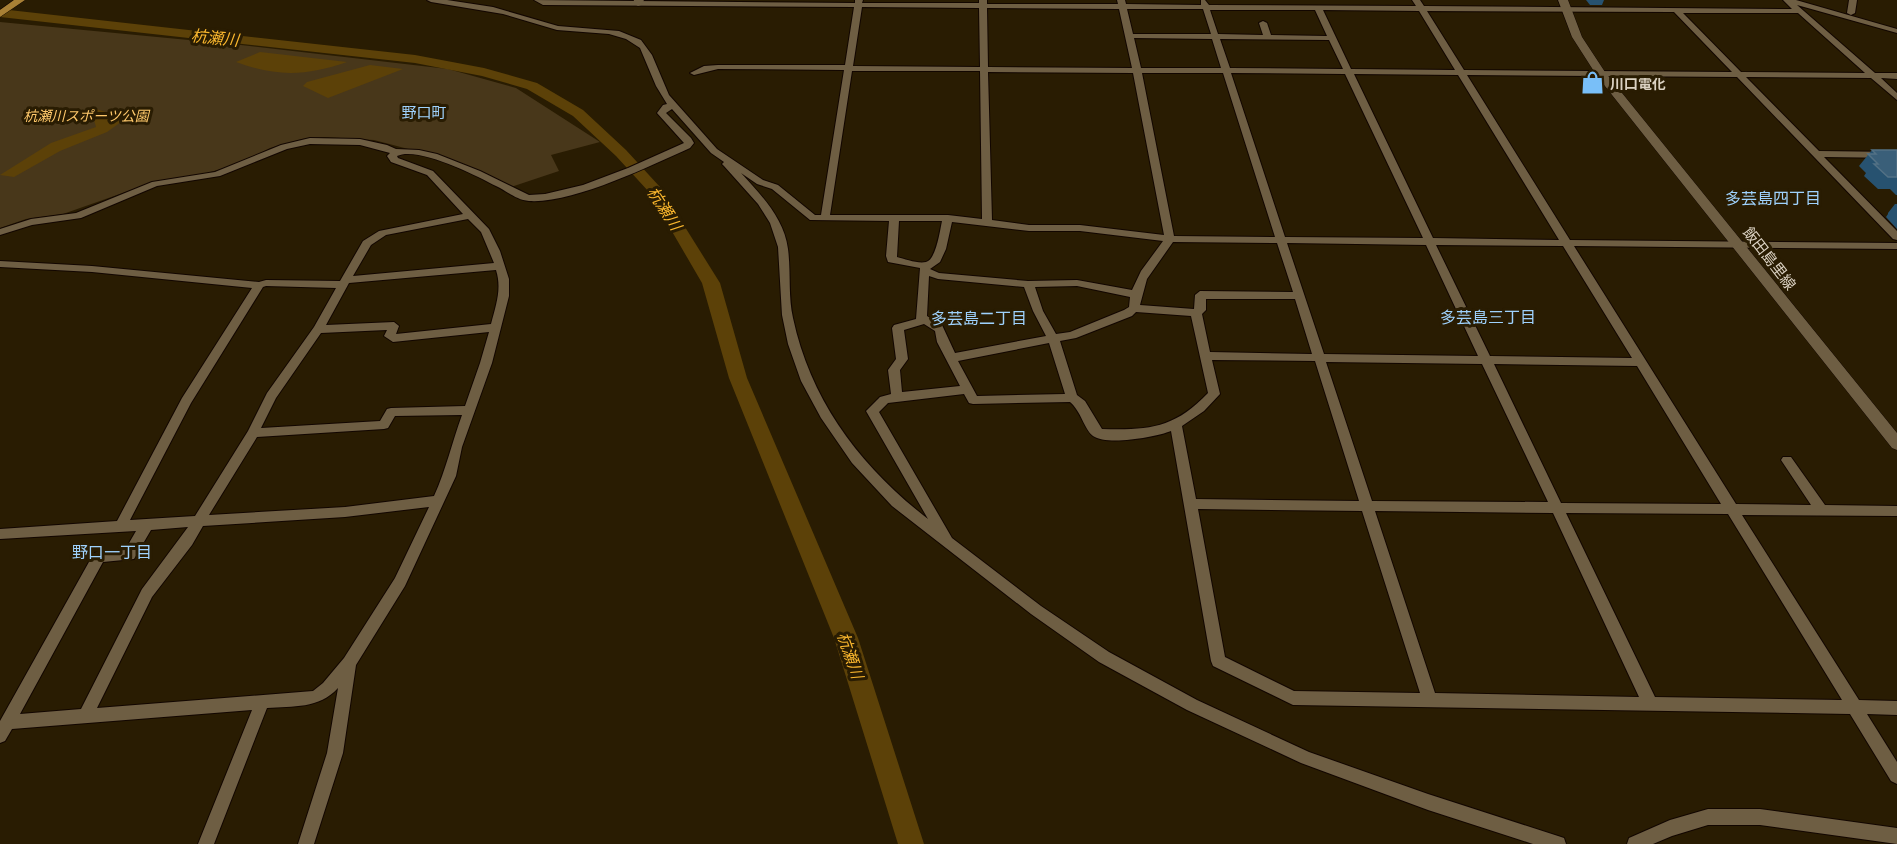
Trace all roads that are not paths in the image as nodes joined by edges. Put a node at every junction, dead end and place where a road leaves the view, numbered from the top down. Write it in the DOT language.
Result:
graph roads {
  1 [pos="12,0"];
  2 [pos="20,0"];
  3 [pos="431,0"];
  4 [pos="462,0"];
  5 [pos="538,0"];
  6 [pos="1416,0"];
  7 [pos="1615,0"];
  8 [pos="1780,0"];
  9 [pos="1787,0"];
  10 [pos="1804,0"];
  11 [pos="1853,0"];
  12 [pos="639,1"];
  13 [pos="858,2"];
  14 [pos="983,3"];
  15 [pos="1121,3"];
  16 [pos="1205,3"];
  17 [pos="1279,4"];
  18 [pos="1340,4"];
  19 [pos="1565,5"];
  20 [pos="1259,7"];
  21 [pos="0,8"];
  22 [pos="1318,8"];
  23 [pos="1421,9"];
  24 [pos="1624,10"];
  25 [pos="497,11"];
  26 [pos="1677,11"];
  27 [pos="1796,11"];
  28 [pos="1851,13"];
  29 [pos="0,14"];
  30 [pos="1897,25"];
  31 [pos="1883,27"];
  32 [pos="1897,31"];
  33 [pos="1129,36"];
  34 [pos="1216,37"];
  35 [pos="1268,37"];
  36 [pos="1333,38"];
  37 [pos="1897,40"];
  38 [pos="848,68"];
  39 [pos="985,69"];
  40 [pos="1137,70"];
  41 [pos="1228,71"];
  42 [pos="1349,72"];
  43 [pos="694,73"];
  44 [pos="1461,73"];
  45 [pos="1601,74"];
  46 [pos="1740,75"];
  47 [pos="1874,76"];
  48 [pos="1897,76"];
  49 [pos="1897,97"];
  50 [pos="672,106"];
  51 [pos="395,152"];
  52 [pos="1816,154"];
  53 [pos="1897,154"];
  54 [pos="720,155"];
  55 [pos="471,215"];
  56 [pos="825,218"];
  57 [pos="894,218"];
  58 [pos="948,218"];
  59 [pos="987,222"];
  60 [pos="0,232"];
  61 [pos="1897,237"];
  62 [pos="1170,239"];
  63 [pos="1280,240"];
  64 [pos="1429,242"];
  65 [pos="1566,244"];
  66 [pos="1738,245"];
  67 [pos="1897,246"];
  68 [pos="0,264"];
  69 [pos="500,266"];
  70 [pos="925,268"];
  71 [pos="345,282"];
  72 [pos="1028,284"];
  73 [pos="259,285"];
  74 [pos="1135,294"];
  75 [pos="1299,296"];
  76 [pos="1134,308"];
  77 [pos="1196,313"];
  78 [pos="924,320"];
  79 [pos="496,327"];
  80 [pos="318,329"];
  81 [pos="1052,339"];
  82 [pos="1205,356"];
  83 [pos="951,358"];
  84 [pos="1318,358"];
  85 [pos="1485,360"];
  86 [pos="1640,362"];
  87 [pos="967,388"];
  88 [pos="897,397"];
  89 [pos="1072,397"];
  90 [pos="469,410"];
  91 [pos="1174,424"];
  92 [pos="253,433"];
  93 [pos="1897,444"];
  94 [pos="1787,460"];
  95 [pos="438,501"];
  96 [pos="1191,504"];
  97 [pos="1367,505"];
  98 [pos="1556,507"];
  99 [pos="1730,510"];
  100 [pos="1821,510"];
  101 [pos="1897,511"];
  102 [pos="200,520"];
  103 [pos="147,524"];
  104 [pos="122,526"];
  105 [pos="0,534"];
  106 [pos="949,544"];
  107 [pos="349,663"];
  108 [pos="1430,700"];
  109 [pos="1650,703"];
  110 [pos="262,704"];
  111 [pos="1854,707"];
  112 [pos="1897,708"];
  113 [pos="85,717"];
  114 [pos="8,722"];
  115 [pos="0,736"];
  116 [pos="1897,776"];
  117 [pos="1897,836"];
  118 [pos="206,844"];
  119 [pos="306,844"];
  120 [pos="1558,844"];
  121 [pos="1635,844"];
  1 -- 21 [label="main road"];
  2 -- 29 [label="main road"];
  3 -- 25 [label="street"];
  4 -- 25 [label="street"];
  5 -- 12 [label="street"];
  6 -- 23 [label="street"];
  7 -- 24 [label="street"];
  8 -- 27 [label="street"];
  9 -- 27 [label="street"];
  9 -- 31 [label="street"];
  10 -- 28 [label="street"];
  11 -- 28 [label="street"];
  12 -- 13 [label="street"];
  13 -- 14 [label="street"];
  13 -- 38 [label="street"];
  14 -- 15 [label="street"];
  14 -- 39 [label="street"];
  15 -- 16 [label="street"];
  15 -- 33 [label="street"];
  16 -- 20 [label="street"];
  16 -- 34 [label="street"];
  17 -- 20 [label="street"];
  17 -- 22 [label="street"];
  18 -- 22 [label="street"];
  18 -- 23 [label="street"];
  19 -- 23 [label="street"];
  19 -- 24 [label="street"];
  19 -- 45 [label="main road, 飯田島里線"];
  20 -- 35 [label="street"];
  22 -- 36 [label="street"];
  23 -- 44 [label="street"];
  24 -- 26 [label="street"];
  25 -- 50 [label="street"];
  26 -- 27 [label="street"];
  26 -- 46 [label="street"];
  27 -- 47 [label="street"];
  28 -- 30 [label="street"];
  31 -- 32 [label="street"];
  31 -- 37 [label="street"];
  33 -- 34 [label="street"];
  33 -- 40 [label="street"];
  34 -- 35 [label="street"];
  34 -- 41 [label="street"];
  35 -- 36 [label="street"];
  36 -- 42 [label="street"];
  38 -- 39 [label="street"];
  38 -- 43 [label="street"];
  38 -- 56 [label="street"];
  39 -- 40 [label="street"];
  39 -- 59 [label="street"];
  40 -- 41 [label="street"];
  40 -- 62 [label="street"];
  41 -- 42 [label="street"];
  41 -- 63 [label="street"];
  42 -- 44 [label="street"];
  42 -- 64 [label="street"];
  44 -- 45 [label="street"];
  44 -- 65 [label="street"];
  45 -- 46 [label="street"];
  45 -- 66 [label="main road, 飯田島里線"];
  46 -- 47 [label="street"];
  46 -- 52 [label="street"];
  47 -- 48 [label="street"];
  47 -- 49 [label="street"];
  50 -- 51 [label="street"];
  50 -- 54 [label="street"];
  51 -- 55 [label="street"];
  51 -- 60 [label="street"];
  52 -- 53 [label="street"];
  52 -- 61 [label="street"];
  54 -- 56 [label="street"];
  54 -- 106 [label="street"];
  55 -- 69 [label="street"];
  55 -- 71 [label="street"];
  56 -- 57 [label="street"];
  57 -- 58 [label="street"];
  57 -- 70 [label="street"];
  58 -- 59 [label="street"];
  58 -- 70 [label="street"];
  59 -- 62 [label="street"];
  62 -- 63 [label="street"];
  62 -- 74 [label="street"];
  63 -- 64 [label="street"];
  63 -- 75 [label="street"];
  64 -- 65 [label="street"];
  64 -- 85 [label="street"];
  65 -- 66 [label="street"];
  65 -- 86 [label="street"];
  66 -- 67 [label="street"];
  66 -- 93 [label="main road, 飯田島里線"];
  68 -- 73 [label="street"];
  69 -- 71 [label="street"];
  69 -- 79 [label="street"];
  70 -- 72 [label="street"];
  70 -- 78 [label="street"];
  71 -- 73 [label="street"];
  71 -- 80 [label="street"];
  72 -- 74 [label="street"];
  72 -- 81 [label="street"];
  73 -- 104 [label="street"];
  74 -- 76 [label="street"];
  75 -- 77 [label="street"];
  75 -- 84 [label="street"];
  76 -- 77 [label="street"];
  76 -- 81 [label="street"];
  77 -- 82 [label="street"];
  78 -- 83 [label="street"];
  78 -- 88 [label="street"];
  79 -- 80 [label="street"];
  79 -- 90 [label="street"];
  80 -- 92 [label="street"];
  81 -- 83 [label="street"];
  81 -- 89 [label="street"];
  82 -- 84 [label="street"];
  82 -- 91 [label="street"];
  83 -- 87 [label="street"];
  84 -- 85 [label="street"];
  84 -- 97 [label="street"];
  85 -- 86 [label="street"];
  85 -- 98 [label="street"];
  86 -- 99 [label="street"];
  87 -- 88 [label="street"];
  87 -- 89 [label="street"];
  88 -- 106 [label="street"];
  89 -- 91 [label="street"];
  90 -- 92 [label="street"];
  90 -- 95 [label="street"];
  91 -- 96 [label="street"];
  92 -- 102 [label="street"];
  94 -- 100 [label="street"];
  95 -- 102 [label="street"];
  95 -- 107 [label="street"];
  96 -- 97 [label="street"];
  96 -- 108 [label="street"];
  97 -- 98 [label="street"];
  97 -- 108 [label="street"];
  98 -- 99 [label="street"];
  98 -- 109 [label="street"];
  99 -- 100 [label="street"];
  99 -- 111 [label="street"];
  100 -- 101 [label="street"];
  102 -- 103 [label="street"];
  102 -- 113 [label="street"];
  103 -- 104 [label="street"];
  103 -- 114 [label="street"];
  104 -- 105 [label="street"];
  106 -- 120 [label="street"];
  107 -- 110 [label="street"];
  107 -- 119 [label="street"];
  108 -- 109 [label="street"];
  109 -- 111 [label="street"];
  110 -- 113 [label="street"];
  110 -- 118 [label="street"];
  111 -- 112 [label="street"];
  111 -- 116 [label="street"];
  113 -- 114 [label="street"];
  114 -- 115 [label="street"];
  117 -- 121 [label="street"];
}
